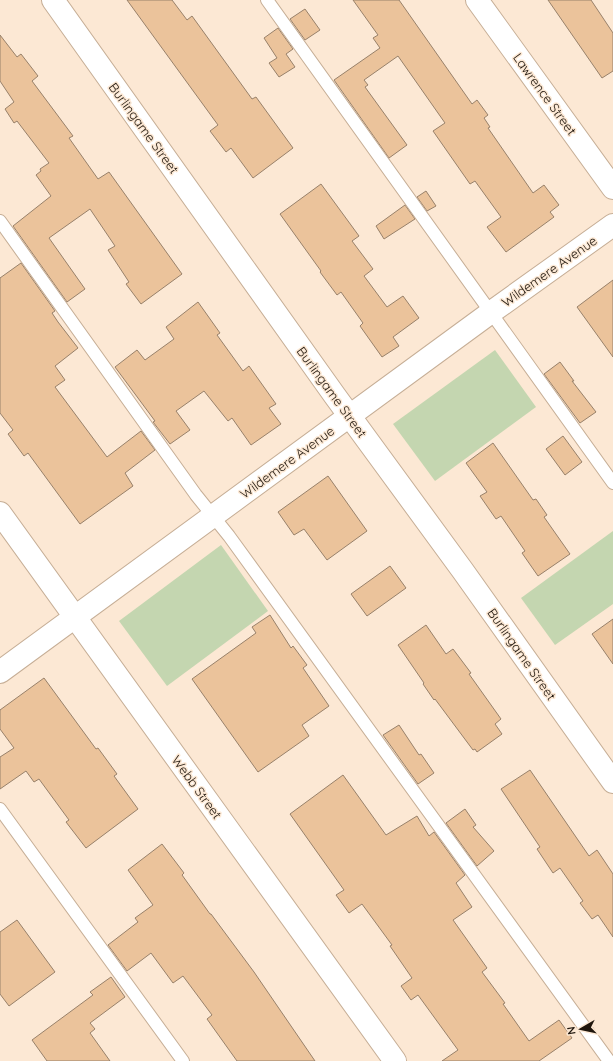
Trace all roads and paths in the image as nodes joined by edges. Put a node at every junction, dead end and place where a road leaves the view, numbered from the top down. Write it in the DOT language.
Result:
graph roads {
  1 [pos="53,0"];
  2 [pos="267,0"];
  3 [pos="477,0"];
  4 [pos="613,188"];
  5 [pos="0,221"];
  6 [pos="613,225"];
  7 [pos="490,313"];
  8 [pos="350,415"];
  9 [pos="613,483"];
  10 [pos="0,513"];
  11 [pos="213,516"];
  12 [pos="75,618"];
  13 [pos="0,672"];
  14 [pos="613,782"];
  15 [pos="0,809"];
  16 [pos="183,1061"];
  17 [pos="395,1061"];
  18 [pos="609,1061"];
  1 -- 8 [label="street, Burlingame Street"];
  2 -- 7 [label="lane"];
  3 -- 4 [label="street, Lawrence Street"];
  5 -- 11 [label="lane"];
  6 -- 7 [label="street, Wildemere Avenue"];
  7 -- 8 [label="street, Wildemere Avenue"];
  7 -- 9 [label="lane"];
  8 -- 11 [label="street, Wildemere Avenue"];
  8 -- 14 [label="street, Burlingame Street"];
  10 -- 12 [label="street, Webb Street"];
  11 -- 12 [label="street, Wildemere Avenue"];
  11 -- 18 [label="lane"];
  12 -- 13 [label="street, Wildemere Avenue"];
  12 -- 17 [label="street, Webb Street"];
  15 -- 16 [label="lane"];
}
